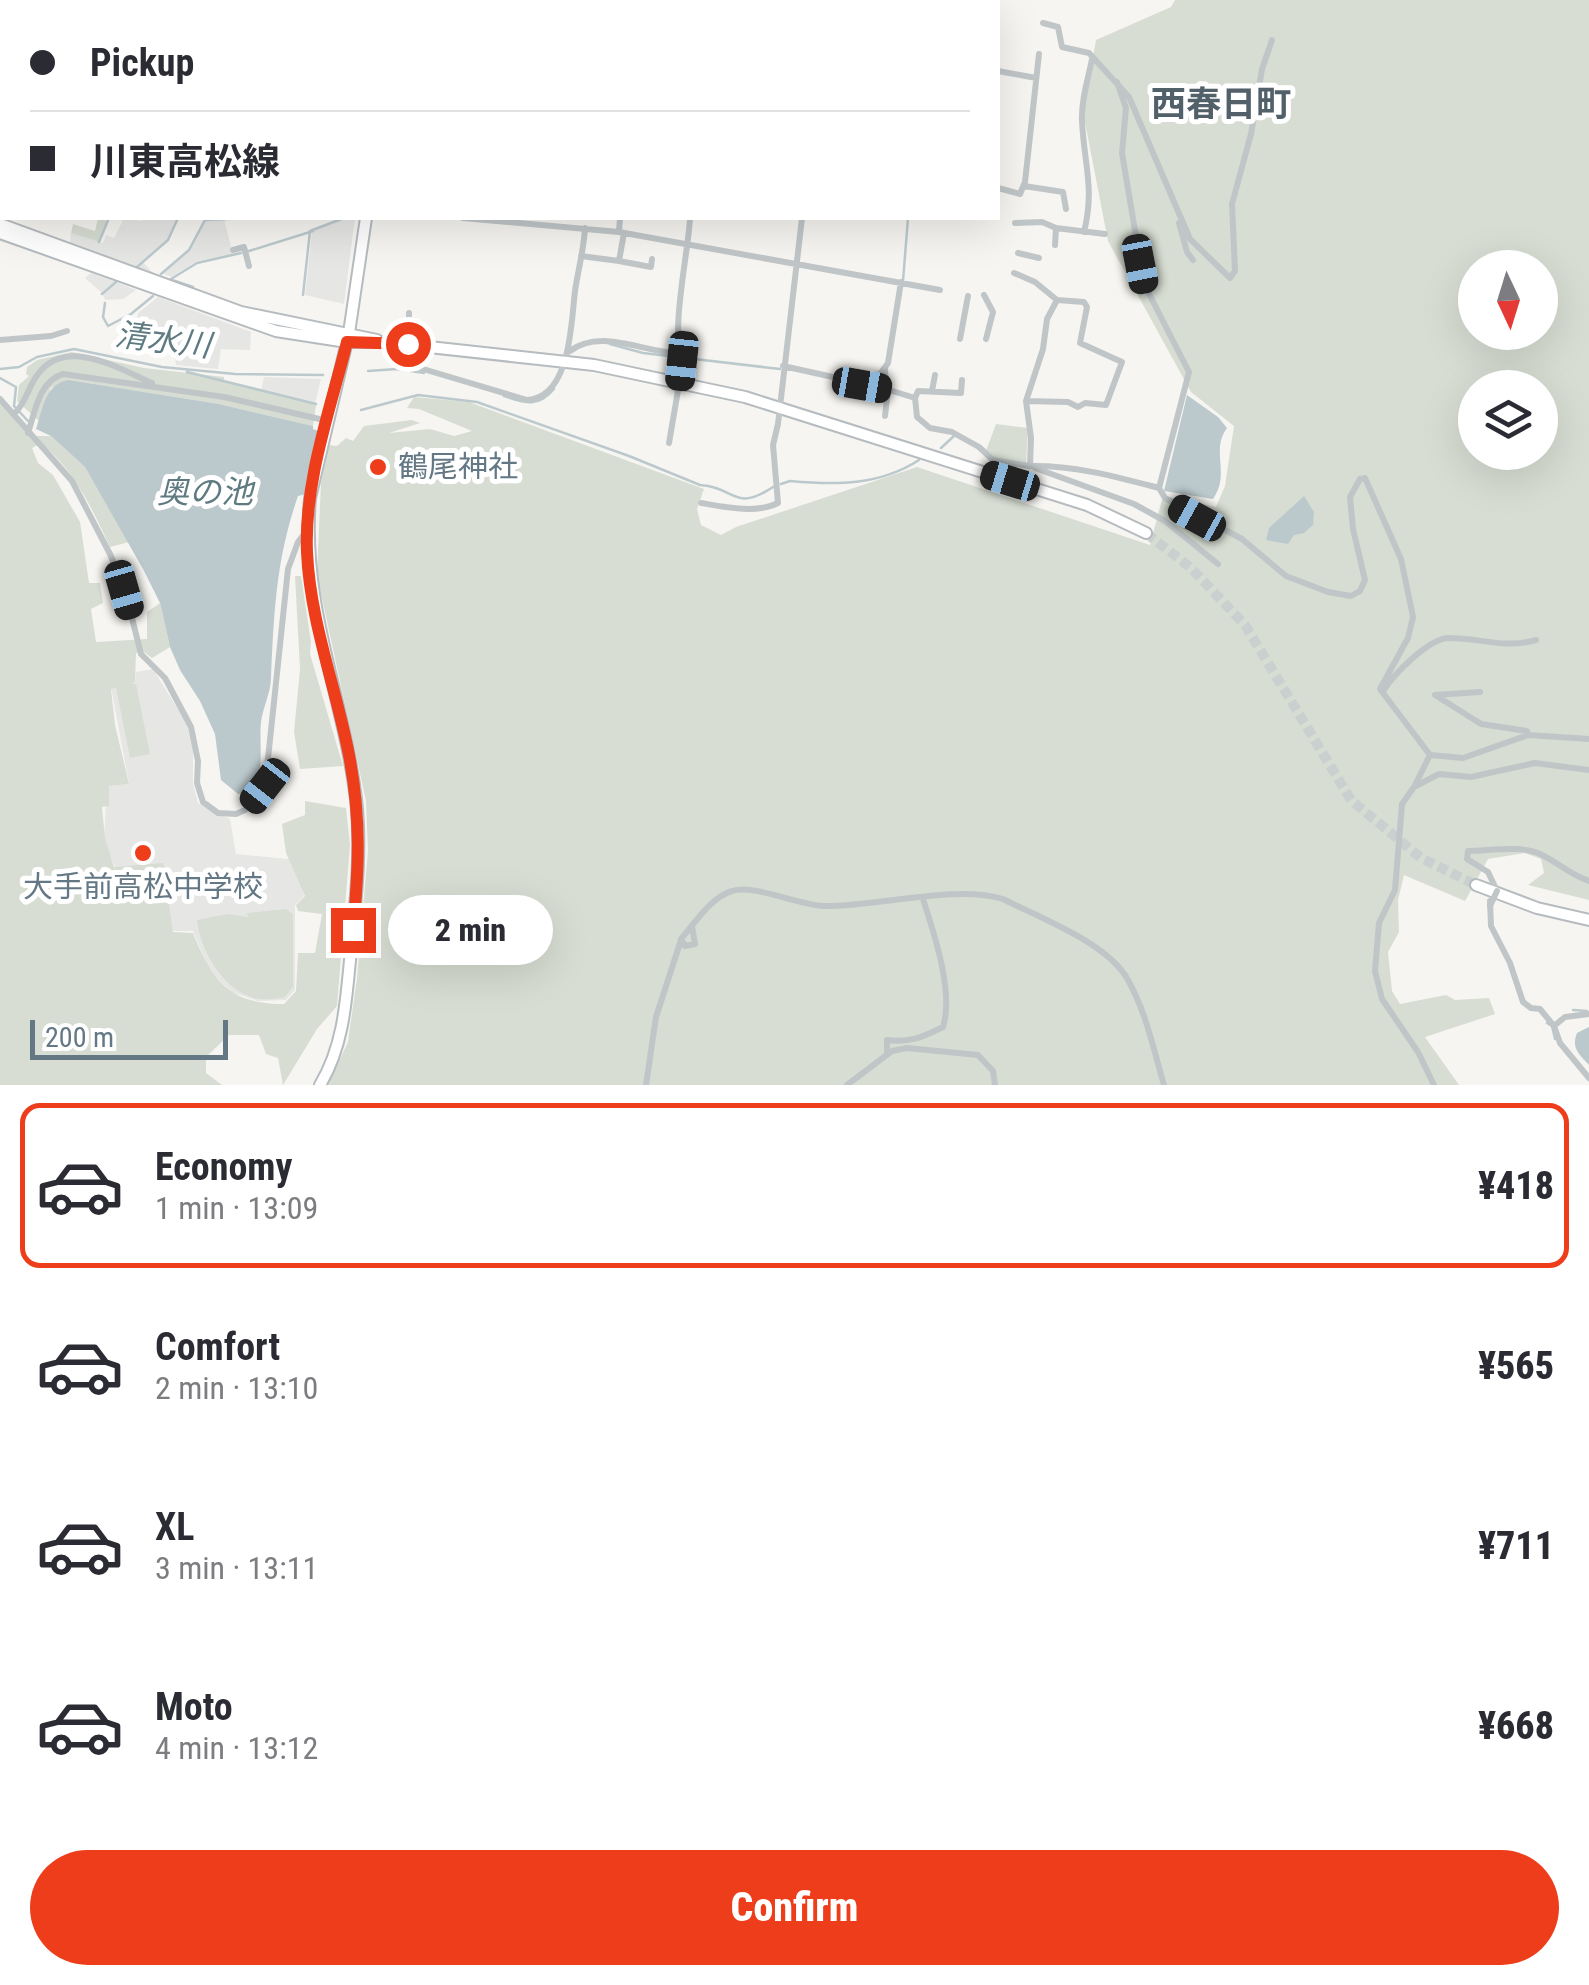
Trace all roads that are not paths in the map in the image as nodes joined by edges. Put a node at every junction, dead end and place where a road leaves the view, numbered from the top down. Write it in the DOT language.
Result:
graph roads {
  1 [pos="1043,24"];
  2 [pos="1272,40"];
  3 [pos="1039,54"];
  4 [pos="1092,57"];
  5 [pos="1000,72"];
  6 [pos="1036,78"];
  7 [pos="1117,82"];
  8 [pos="1024,186"];
  9 [pos="1000,189"];
  10 [pos="1175,207"];
  11 [pos="1066,209"];
  12 [pos="366,220"];
  13 [pos="486,220"];
  14 [pos="583,220"];
  15 [pos="620,220"];
  16 [pos="690,220"];
  17 [pos="802,220"];
  18 [pos="1015,223"];
  19 [pos="0,224"];
  20 [pos="584,228"];
  21 [pos="1056,228"];
  22 [pos="622,232"];
  23 [pos="1084,232"];
  24 [pos="0,233"];
  25 [pos="1104,234"];
  26 [pos="686,243"];
  27 [pos="1056,245"];
  28 [pos="233,250"];
  29 [pos="1018,253"];
  30 [pos="581,256"];
  31 [pos="1039,258"];
  32 [pos="652,259"];
  33 [pos="1193,260"];
  34 [pos="619,261"];
  35 [pos="797,262"];
  36 [pos="249,266"];
  37 [pos="1014,273"];
  38 [pos="901,282"];
  39 [pos="940,290"];
  40 [pos="984,295"];
  41 [pos="968,296"];
  42 [pos="1057,300"];
  43 [pos="991,310"];
  44 [pos="408,314"];
  45 [pos="1002,316"];
  46 [pos="67,331"];
  47 [pos="348,337"];
  48 [pos="986,338"];
  49 [pos="960,339"];
  50 [pos="0,340"];
  51 [pos="409,344"];
  52 [pos="680,356"];
  53 [pos="566,357"];
  54 [pos="783,370"];
  55 [pos="886,370"];
  56 [pos="936,375"];
  57 [pos="962,380"];
  58 [pos="680,381"];
  59 [pos="862,383"];
  60 [pos="162,387"];
  61 [pos="887,390"];
  62 [pos="932,392"];
  63 [pos="915,398"];
  64 [pos="0,399"];
  65 [pos="1026,400"];
  66 [pos="779,408"];
  67 [pos="17,412"];
  68 [pos="885,416"];
  69 [pos="328,421"];
  70 [pos="28,432"];
  71 [pos="669,443"];
  72 [pos="1032,467"];
  73 [pos="1160,488"];
  74 [pos="700,503"];
  75 [pos="307,530"];
  76 [pos="1146,534"];
  77 [pos="1218,564"];
  78 [pos="1536,640"];
  79 [pos="1382,692"];
  80 [pos="1480,692"];
  81 [pos="1528,735"];
  82 [pos="1589,738"];
  83 [pos="1430,755"];
  84 [pos="1589,770"];
  85 [pos="1414,787"];
  86 [pos="1589,881"];
  87 [pos="1476,885"];
  88 [pos="1492,891"];
  89 [pos="923,898"];
  90 [pos="1589,920"];
  91 [pos="692,926"];
  92 [pos="682,939"];
  93 [pos="1589,1014"];
  94 [pos="1554,1026"];
  95 [pos="887,1054"];
  96 [pos="1589,1078"];
  97 [pos="320,1085"];
  98 [pos="646,1085"];
  99 [pos="848,1085"];
  100 [pos="995,1085"];
  101 [pos="1164,1085"];
  102 [pos="1434,1085"];
  1 -- 4 [label="street"];
  2 -- 10 [label="street"];
  3 -- 6 [label="street"];
  4 -- 7 [label="street"];
  4 -- 23 [label="street"];
  5 -- 6 [label="street"];
  6 -- 8 [label="street"];
  7 -- 10 [label="street"];
  7 -- 73 [label="street"];
  8 -- 9 [label="street"];
  8 -- 11 [label="street"];
  10 -- 33 [label="street"];
  12 -- 47 [label="street"];
  13 -- 20 [label="street"];
  14 -- 20 [label="street"];
  15 -- 22 [label="street"];
  16 -- 26 [label="street"];
  17 -- 35 [label="street"];
  18 -- 21 [label="street"];
  19 -- 47 [label="street"];
  20 -- 22 [label="street"];
  20 -- 30 [label="street"];
  21 -- 23 [label="street"];
  21 -- 27 [label="street"];
  22 -- 26 [label="street"];
  22 -- 34 [label="street"];
  23 -- 25 [label="street"];
  24 -- 47 [label="street"];
  26 -- 35 [label="street"];
  26 -- 52 [label="street"];
  28 -- 36 [label="street"];
  29 -- 31 [label="street"];
  30 -- 34 [label="street"];
  30 -- 53 [label="street"];
  32 -- 34 [label="street"];
  35 -- 38 [label="street"];
  35 -- 54 [label="street"];
  37 -- 42 [label="street"];
  38 -- 39 [label="street"];
  38 -- 55 [label="street"];
  40 -- 43 [label="street"];
  41 -- 49 [label="street"];
  42 -- 65 [label="street"];
  42 -- 65 [label="street"];
  43 -- 45 [label="street"];
  43 -- 48 [label="street"];
  44 -- 51 [label="street"];
  46 -- 50 [label="street"];
  47 -- 51 [label="street"];
  47 -- 69 [label="street"];
  51 -- 53 [label="street"];
  51 -- 53 [label="street"];
  52 -- 53 [label="street"];
  52 -- 58 [label="street"];
  53 -- 58 [label="street"];
  54 -- 59 [label="street"];
  54 -- 66 [label="street"];
  55 -- 59 [label="street"];
  55 -- 61 [label="street"];
  56 -- 62 [label="street"];
  57 -- 62 [label="street"];
  58 -- 66 [label="street"];
  58 -- 71 [label="street"];
  59 -- 61 [label="street"];
  60 -- 67 [label="street"];
  60 -- 69 [label="street"];
  60 -- 70 [label="street"];
  61 -- 63 [label="street"];
  61 -- 68 [label="street"];
  62 -- 63 [label="street"];
  63 -- 72 [label="street"];
  64 -- 67 [label="street"];
  65 -- 72 [label="street"];
  66 -- 74 [label="street"];
  66 -- 76 [label="street"];
  67 -- 70 [label="street"];
  69 -- 75 [label="street"];
  70 -- 75 [label="street"];
  72 -- 73 [label="street"];
  72 -- 77 [label="street"];
  73 -- 79 [label="street"];
  75 -- 97 [label="street"];
  78 -- 79 [label="street"];
  79 -- 83 [label="street"];
  80 -- 81 [label="street"];
  81 -- 82 [label="street"];
  81 -- 83 [label="street"];
  83 -- 85 [label="street"];
  84 -- 85 [label="street"];
  85 -- 102 [label="street"];
  86 -- 88 [label="street"];
  87 -- 88 [label="street"];
  88 -- 90 [label="street"];
  88 -- 94 [label="street, bridge"];
  89 -- 91 [label="street"];
  89 -- 95 [label="street"];
  89 -- 101 [label="street"];
  91 -- 92 [label="street"];
  91 -- 92 [label="street"];
  92 -- 98 [label="street"];
  93 -- 94 [label="street"];
  94 -- 96 [label="street"];
  95 -- 99 [label="street"];
  95 -- 100 [label="street"];
}
